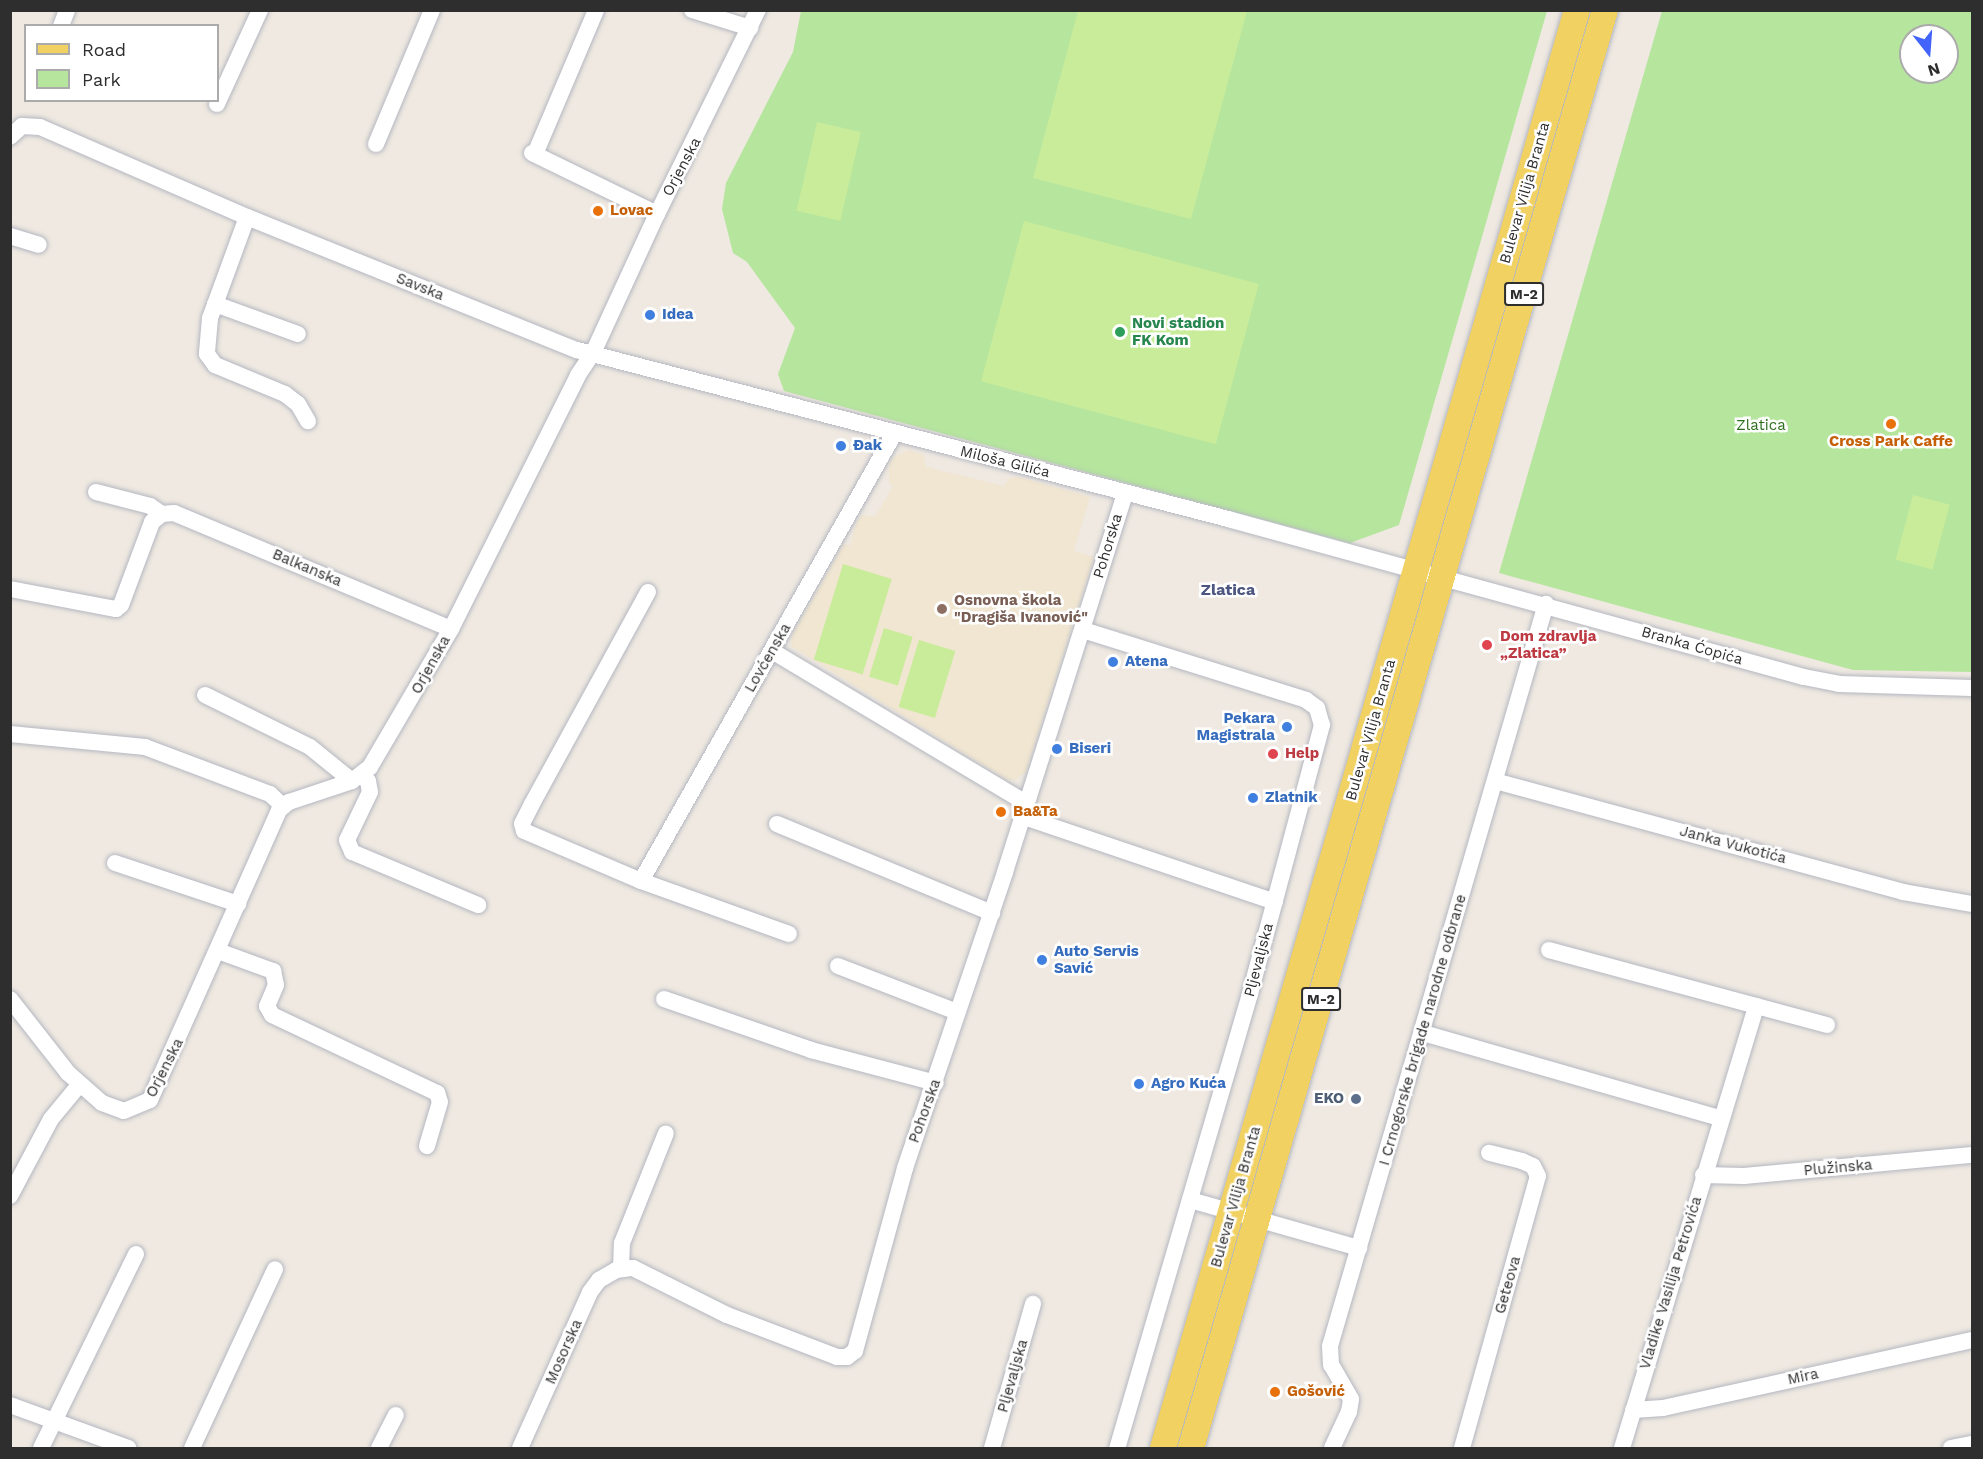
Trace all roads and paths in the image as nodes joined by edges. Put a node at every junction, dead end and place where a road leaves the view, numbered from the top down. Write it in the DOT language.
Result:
graph roads {
  1 [pos="260,10"];
  2 [pos="432,10"];
  3 [pos="596,10"];
  4 [pos="692,10"];
  5 [pos="758,10"];
  6 [pos="1577,10"];
  7 [pos="1605,10"];
  8 [pos="750,27"];
  9 [pos="219,100"];
  10 [pos="10,137"];
  11 [pos="376,144"];
  12 [pos="657,214"];
  13 [pos="247,217"];
  14 [pos="10,236"];
  15 [pos="39,246"];
  16 [pos="215,304"];
  17 [pos="298,334"];
  18 [pos="593,353"];
  19 [pos="308,421"];
  20 [pos="894,434"];
  21 [pos="96,492"];
  22 [pos="1125,493"];
  23 [pos="162,514"];
  24 [pos="1417,571"];
  25 [pos="1443,577"];
  26 [pos="10,589"];
  27 [pos="648,592"];
  28 [pos="1546,604"];
  29 [pos="452,629"];
  30 [pos="1083,630"];
  31 [pos="772,651"];
  32 [pos="1972,688"];
  33 [pos="206,695"];
  34 [pos="10,734"];
  35 [pos="357,778"];
  36 [pos="1495,781"];
  37 [pos="283,806"];
  38 [pos="1023,809"];
  39 [pos="777,824"];
  40 [pos="115,863"];
  41 [pos="641,881"];
  42 [pos="1275,902"];
  43 [pos="238,904"];
  44 [pos="1972,904"];
  45 [pos="478,905"];
  46 [pos="992,913"];
  47 [pos="789,934"];
  48 [pos="1549,950"];
  49 [pos="218,951"];
  50 [pos="838,966"];
  51 [pos="10,999"];
  52 [pos="664,999"];
  53 [pos="1756,1006"];
  54 [pos="957,1012"];
  55 [pos="1827,1024"];
  56 [pos="1423,1033"];
  57 [pos="936,1083"];
  58 [pos="79,1085"];
  59 [pos="1720,1118"];
  60 [pos="666,1133"];
  61 [pos="427,1146"];
  62 [pos="1489,1153"];
  63 [pos="1972,1155"];
  64 [pos="1703,1175"];
  65 [pos="10,1196"];
  66 [pos="1190,1200"];
  67 [pos="1232,1212"];
  68 [pos="1258,1219"];
  69 [pos="1359,1248"];
  70 [pos="136,1254"];
  71 [pos="275,1269"];
  72 [pos="621,1269"];
  73 [pos="1033,1304"];
  74 [pos="1972,1340"];
  75 [pos="10,1405"];
  76 [pos="1633,1410"];
  77 [pos="396,1415"];
  78 [pos="53,1424"];
  79 [pos="1972,1444"];
  80 [pos="120,1448"];
  81 [pos="41,1449"];
  82 [pos="192,1449"];
  83 [pos="379,1449"];
  84 [pos="520,1449"];
  85 [pos="992,1449"];
  86 [pos="1117,1449"];
  87 [pos="1163,1449"];
  88 [pos="1191,1449"];
  89 [pos="1332,1449"];
  90 [pos="1462,1449"];
  91 [pos="1622,1449"];
  92 [pos="1951,1449"];
  1 -- 9 [label="street"];
  2 -- 11 [label="street"];
  3 -- 12 [label="street"];
  4 -- 8 [label="street"];
  5 -- 8 [label="street, Orjenska"];
  6 -- 24 [label="main road, Bulevar Vilija Branta / M-2"];
  7 -- 25 [label="main road, Bulevar Vilija Branta / M-2"];
  8 -- 12 [label="street, Orjenska"];
  10 -- 13 [label="street, Savska"];
  12 -- 18 [label="street, Orjenska"];
  13 -- 16 [label="street"];
  13 -- 18 [label="street, Savska"];
  14 -- 15 [label="street"];
  16 -- 17 [label="street"];
  16 -- 19 [label="street"];
  18 -- 20 [label="street, Miloša Gilića"];
  18 -- 29 [label="street, Orjenska"];
  20 -- 22 [label="street, Miloša Gilića"];
  20 -- 31 [label="street, Lovćenska"];
  21 -- 23 [label="street, Balkanska"];
  22 -- 24 [label="street, Miloša Gilića"];
  22 -- 30 [label="street, Pohorska"];
  23 -- 26 [label="street"];
  23 -- 29 [label="street, Balkanska"];
  24 -- 25 [label="street, Branka Ćopića"];
  24 -- 67 [label="main road, Bulevar Vilija Branta / M-2"];
  25 -- 28 [label="street, Branka Ćopića"];
  25 -- 68 [label="main road, Bulevar Vilija Branta / M-2"];
  27 -- 41 [label="street"];
  28 -- 32 [label="street, Branka Ćopića"];
  28 -- 36 [label="street, I Crnogorske brigade narodne odbrane"];
  29 -- 35 [label="street, Orjenska"];
  30 -- 38 [label="street, Pohorska"];
  30 -- 42 [label="street, Pljevaljska"];
  31 -- 38 [label="street"];
  31 -- 41 [label="street, Lovćenska"];
  33 -- 35 [label="street"];
  34 -- 37 [label="street"];
  35 -- 37 [label="street"];
  35 -- 45 [label="street"];
  36 -- 44 [label="street, Janka Vukotića"];
  36 -- 56 [label="street, I Crnogorske brigade narodne odbrane"];
  37 -- 43 [label="street, Orjenska"];
  38 -- 42 [label="street"];
  38 -- 46 [label="street, Pohorska"];
  39 -- 46 [label="street"];
  40 -- 43 [label="street"];
  41 -- 47 [label="street"];
  42 -- 66 [label="street, Pljevaljska"];
  43 -- 49 [label="street, Orjenska"];
  46 -- 54 [label="street, Pohorska"];
  48 -- 53 [label="street"];
  49 -- 58 [label="street, Orjenska"];
  49 -- 61 [label="street"];
  50 -- 54 [label="street"];
  51 -- 58 [label="street, Orjenska"];
  52 -- 57 [label="street"];
  53 -- 55 [label="street"];
  53 -- 59 [label="street, Vladike Vasilija Petrovića"];
  54 -- 57 [label="street, Pohorska"];
  56 -- 59 [label="street"];
  56 -- 69 [label="street, I Crnogorske brigade narodne odbrane"];
  57 -- 72 [label="street, Pohorska"];
  58 -- 65 [label="street"];
  59 -- 64 [label="street, Vladike Vasilija Petrovića"];
  60 -- 72 [label="street"];
  62 -- 90 [label="street, Geteova"];
  63 -- 64 [label="street, Plužinska"];
  64 -- 76 [label="street, Vladike Vasilija Petrovića"];
  66 -- 67 [label="street"];
  66 -- 86 [label="street, Pljevaljska"];
  67 -- 68 [label="street"];
  67 -- 87 [label="main road, Bulevar Vilija Branta / M-2"];
  68 -- 69 [label="street"];
  68 -- 88 [label="main road, Bulevar Vilija Branta / M-2"];
  69 -- 89 [label="street, I Crnogorske brigade narodne odbrane"];
  70 -- 78 [label="street"];
  71 -- 82 [label="street"];
  72 -- 84 [label="street, Mosorska"];
  73 -- 85 [label="street, Pljevaljska"];
  74 -- 76 [label="street, Mira"];
  75 -- 78 [label="street"];
  76 -- 91 [label="street, Vladike Vasilija Petrovića"];
  77 -- 83 [label="street"];
  78 -- 80 [label="street"];
  78 -- 81 [label="street"];
  79 -- 92 [label="street"];
}
